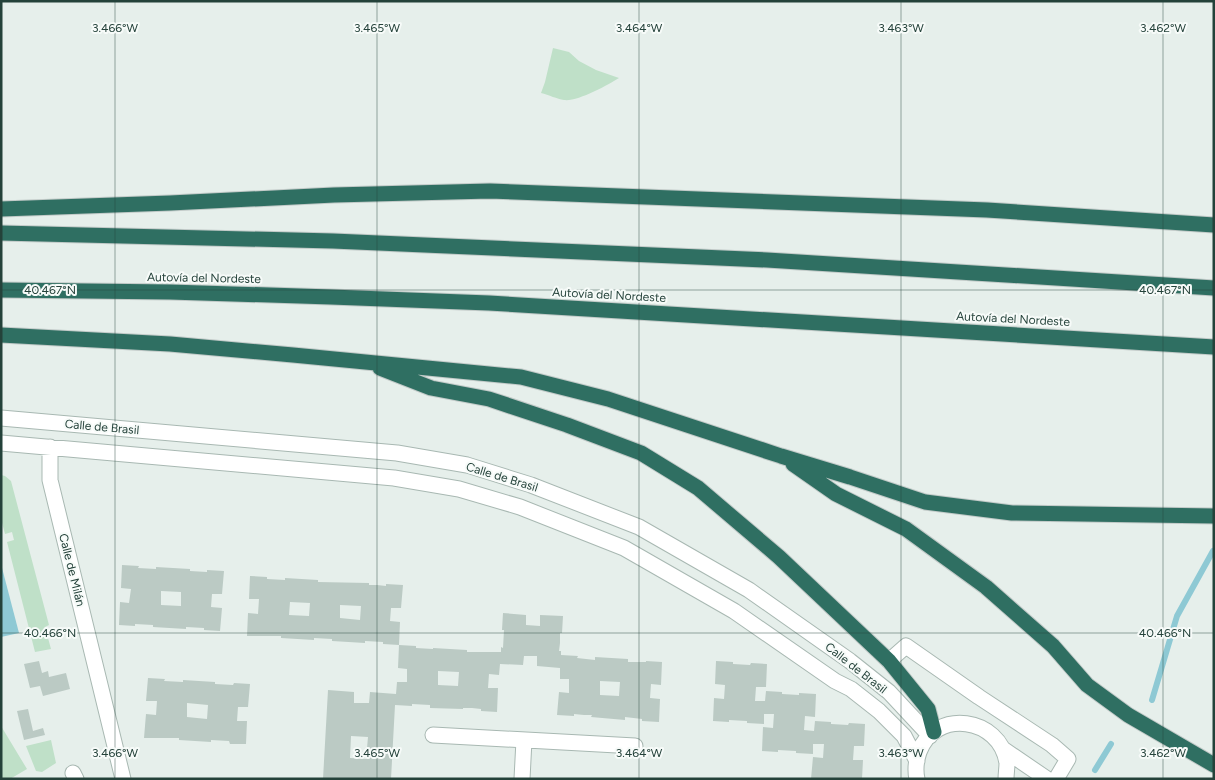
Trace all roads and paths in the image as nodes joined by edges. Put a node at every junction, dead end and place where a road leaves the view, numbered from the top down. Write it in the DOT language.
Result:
graph roads {
  1 [pos="1,209"];
  2 [pos="1214,225"];
  3 [pos="1,233"];
  4 [pos="1214,288"];
  5 [pos="1,290"];
  6 [pos="1,335"];
  7 [pos="1214,347"];
  8 [pos="365,362"];
  9 [pos="1,418"];
  10 [pos="1,443"];
  11 [pos="50,447"];
  12 [pos="781,456"];
  13 [pos="1214,516"];
  14 [pos="889,661"];
  15 [pos="932,734"];
  16 [pos="433,735"];
  17 [pos="524,740"];
  18 [pos="635,746"];
  19 [pos="1003,749"];
  20 [pos="916,761"];
  21 [pos="1214,766"];
  22 [pos="122,779"];
  23 [pos="522,779"];
  24 [pos="917,779"];
  25 [pos="1006,779"];
  26 [pos="1047,779"];
  27 [pos="1056,779"];
  1 -- 2 [label="highway"];
  3 -- 4 [label="highway"];
  5 -- 7 [label="highway, Autovía del Nordeste"];
  6 -- 8 [label="highway"];
  8 -- 12 [label="highway"];
  8 -- 14 [label="highway"];
  9 -- 15 [label="street, Calle de Brasil"];
  10 -- 11 [label="street, Calle de Brasil"];
  11 -- 20 [label="street, Calle de Brasil"];
  11 -- 22 [label="street, Calle de Milán"];
  12 -- 13 [label="highway"];
  12 -- 21 [label="highway"];
  14 -- 15 [label="highway"];
  14 -- 27 [label="street"];
  15 -- 19 [label="street"];
  15 -- 20 [label="street"];
  16 -- 17 [label="street"];
  17 -- 18 [label="street"];
  17 -- 23 [label="street"];
  19 -- 25 [label="street"];
  19 -- 26 [label="street"];
  20 -- 24 [label="street"];
}
